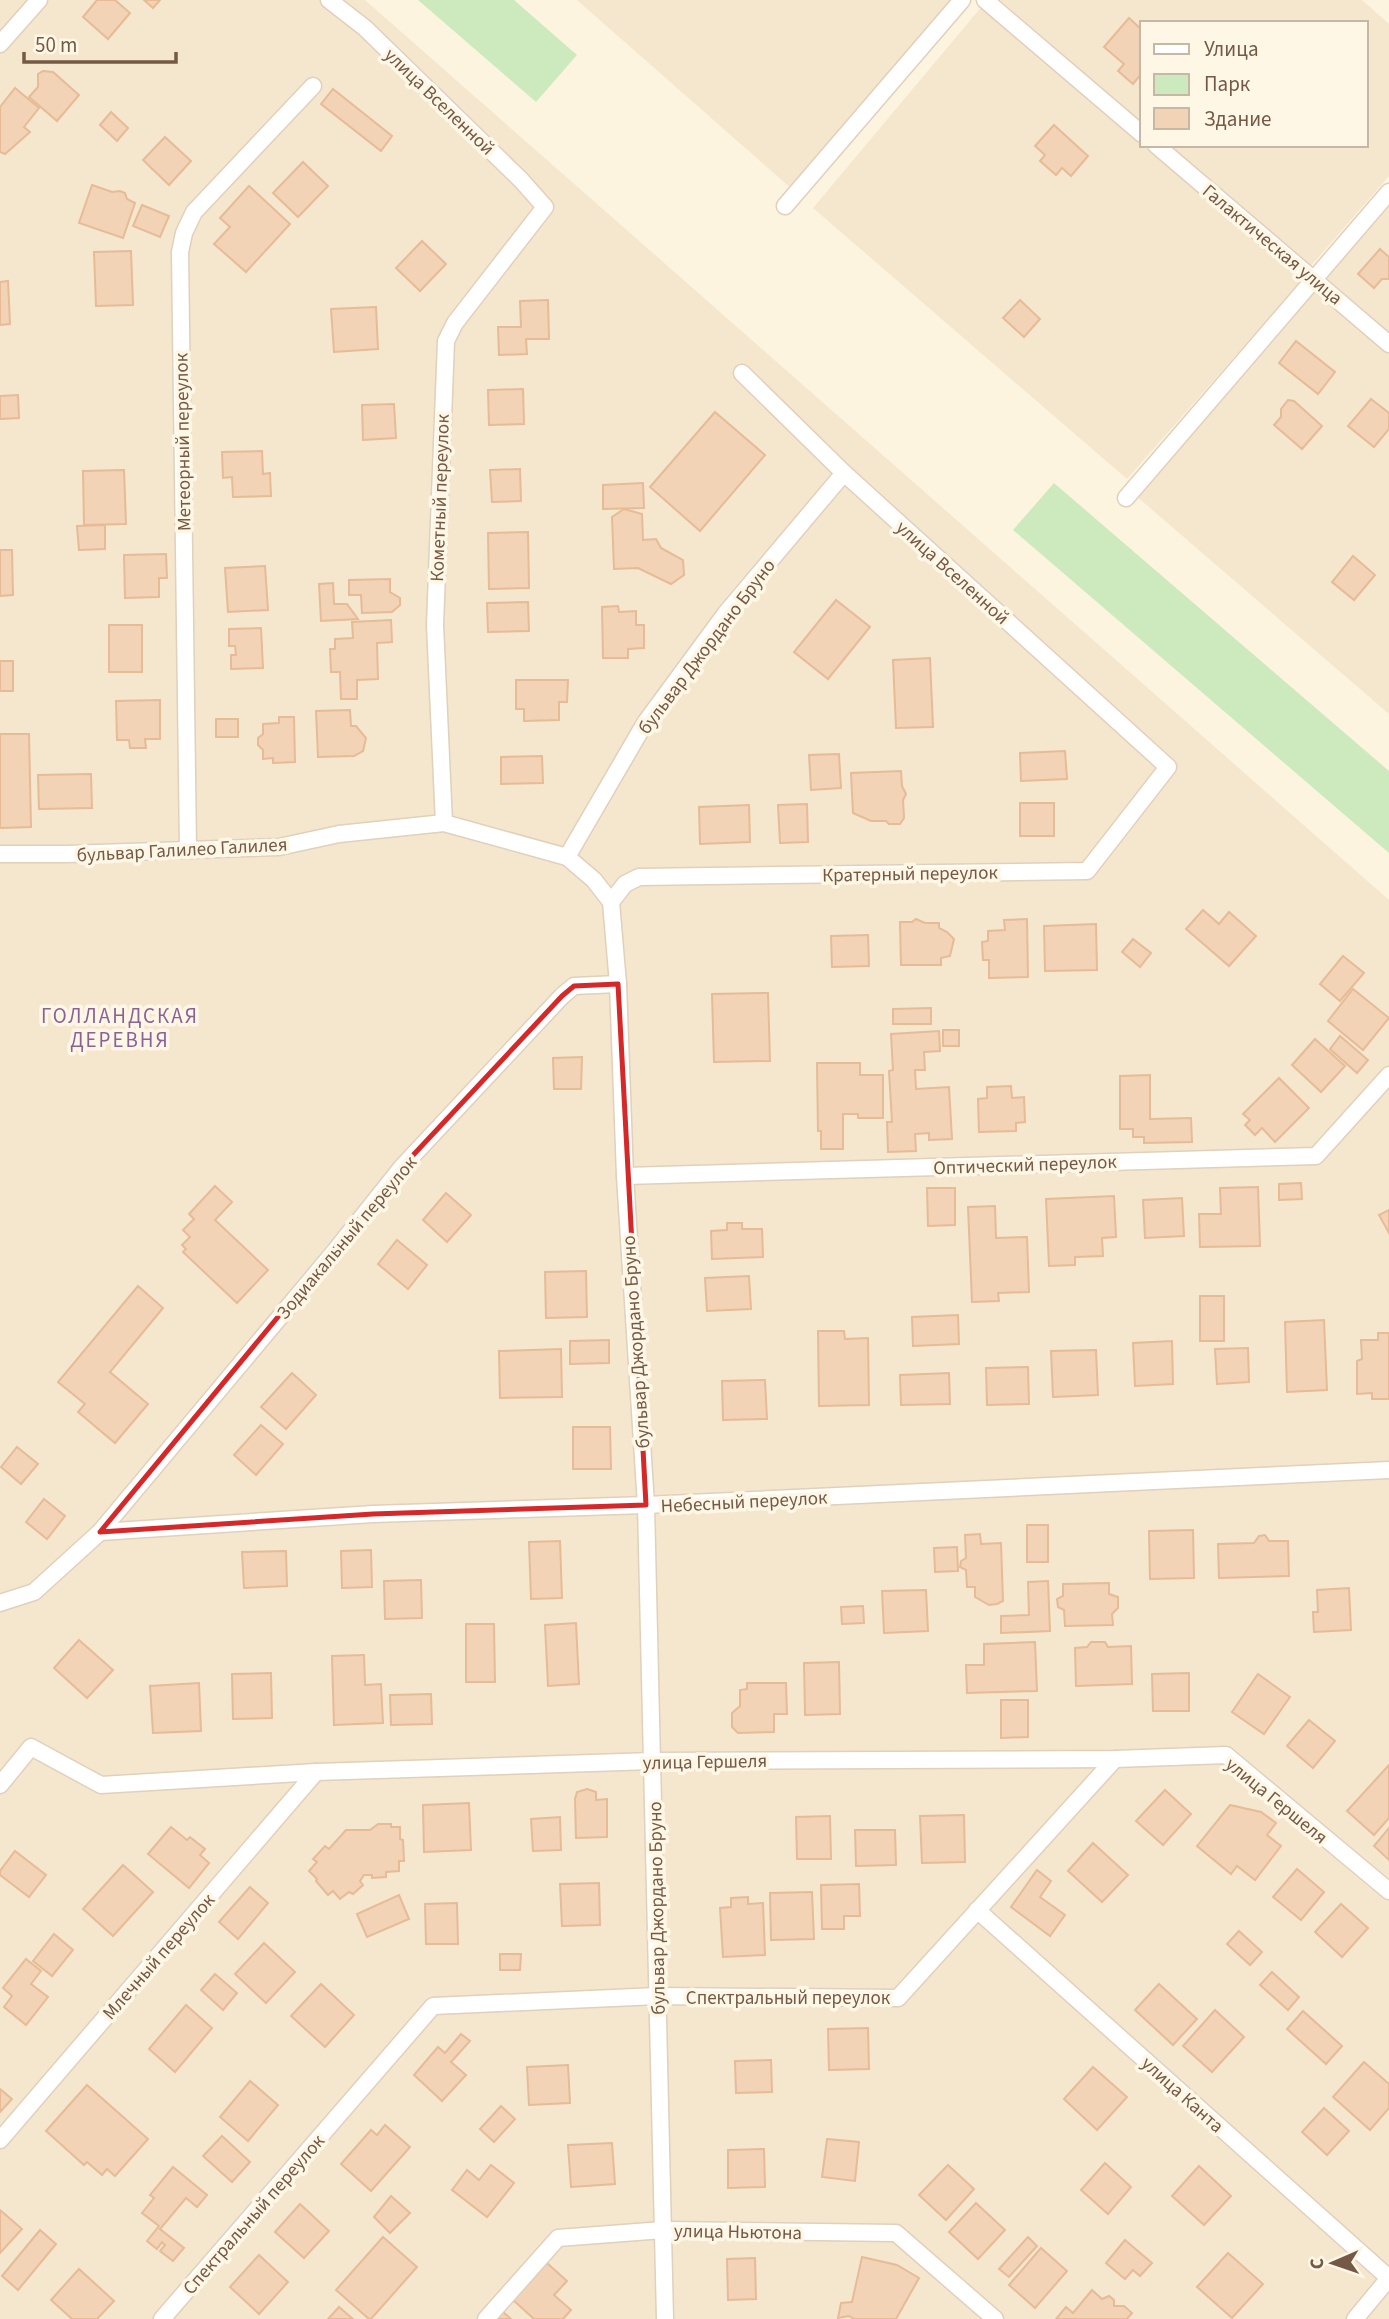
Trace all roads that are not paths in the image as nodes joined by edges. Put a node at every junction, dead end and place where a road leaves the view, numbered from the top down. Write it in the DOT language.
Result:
graph roads {
  1 [pos="39,0"];
  2 [pos="329,0"];
  3 [pos="962,0"];
  4 [pos="985,0"];
  5 [pos="0,44"];
  6 [pos="313,86"];
  7 [pos="1140,132"];
  8 [pos="1158,147"];
  9 [pos="1389,192"];
  10 [pos="545,206"];
  11 [pos="785,206"];
  12 [pos="1314,279"];
  13 [pos="1389,344"];
  14 [pos="742,373"];
  15 [pos="844,473"];
  16 [pos="1126,498"];
  17 [pos="1168,767"];
  18 [pos="444,823"];
  19 [pos="188,849"];
  20 [pos="0,854"];
  21 [pos="567,857"];
  22 [pos="611,902"];
  23 [pos="618,984"];
  24 [pos="1389,1075"];
  25 [pos="625,1176"];
  26 [pos="1389,1470"];
  27 [pos="646,1505"];
  28 [pos="100,1532"];
  29 [pos="0,1604"];
  30 [pos="1115,1759"];
  31 [pos="653,1761"];
  32 [pos="316,1772"];
  33 [pos="0,1785"];
  34 [pos="1389,1891"];
  35 [pos="977,1910"];
  36 [pos="657,1996"];
  37 [pos="0,2140"];
  38 [pos="663,2231"];
  39 [pos="1389,2278"];
  40 [pos="162,2319"];
  41 [pos="485,2319"];
  42 [pos="665,2319"];
  43 [pos="995,2319"];
  44 [pos="1355,2319"];
  1 -- 5 [label="street"];
  2 -- 10 [label="street, улица Вселенной"];
  3 -- 11 [label="street"];
  4 -- 7 [label="street"];
  6 -- 19 [label="street, Метеорный переулок"];
  8 -- 12 [label="street, Галактическая улица"];
  9 -- 12 [label="street"];
  10 -- 18 [label="street, Кометный переулок"];
  12 -- 13 [label="street, Галактическая улица"];
  12 -- 16 [label="street"];
  14 -- 15 [label="street, улица Вселенной"];
  15 -- 17 [label="street, улица Вселенной"];
  15 -- 21 [label="street, бульвар Джордано Бруно"];
  17 -- 22 [label="street, Кратерный переулок"];
  18 -- 19 [label="street, бульвар Галилео Галилея"];
  18 -- 21 [label="street, бульвар Галилео Галилея"];
  19 -- 20 [label="street, бульвар Галилео Галилея"];
  21 -- 22 [label="street"];
  22 -- 23 [label="street, бульвар Джордано Бруно"];
  23 -- 25 [label="street, бульвар Джордано Бруно"];
  23 -- 28 [label="street, Зодиакальный переулок"];
  24 -- 25 [label="street, Оптический переулок"];
  25 -- 27 [label="street, бульвар Джордано Бруно"];
  26 -- 27 [label="street, Небесный переулок"];
  27 -- 28 [label="street, Небесный переулок"];
  27 -- 31 [label="street, бульвар Джордано Бруно"];
  28 -- 29 [label="street, Зодиакальный переулок"];
  30 -- 31 [label="street, улица Гершеля"];
  30 -- 34 [label="street, улица Гершеля"];
  30 -- 35 [label="street, Спектральный переулок"];
  31 -- 32 [label="street, улица Гершеля"];
  31 -- 36 [label="street, бульвар Джордано Бруно"];
  32 -- 33 [label="street, улица Гершеля"];
  32 -- 37 [label="street, Млечный переулок"];
  35 -- 36 [label="street, Спектральный переулок"];
  35 -- 39 [label="street, улица Канта"];
  36 -- 38 [label="street, бульвар Джордано Бруно"];
  36 -- 40 [label="street, Спектральный переулок"];
  38 -- 41 [label="street, улица Ньютона"];
  38 -- 42 [label="street, бульвар Джордано Бруно"];
  38 -- 43 [label="street, улица Ньютона"];
  39 -- 44 [label="street"];
}
